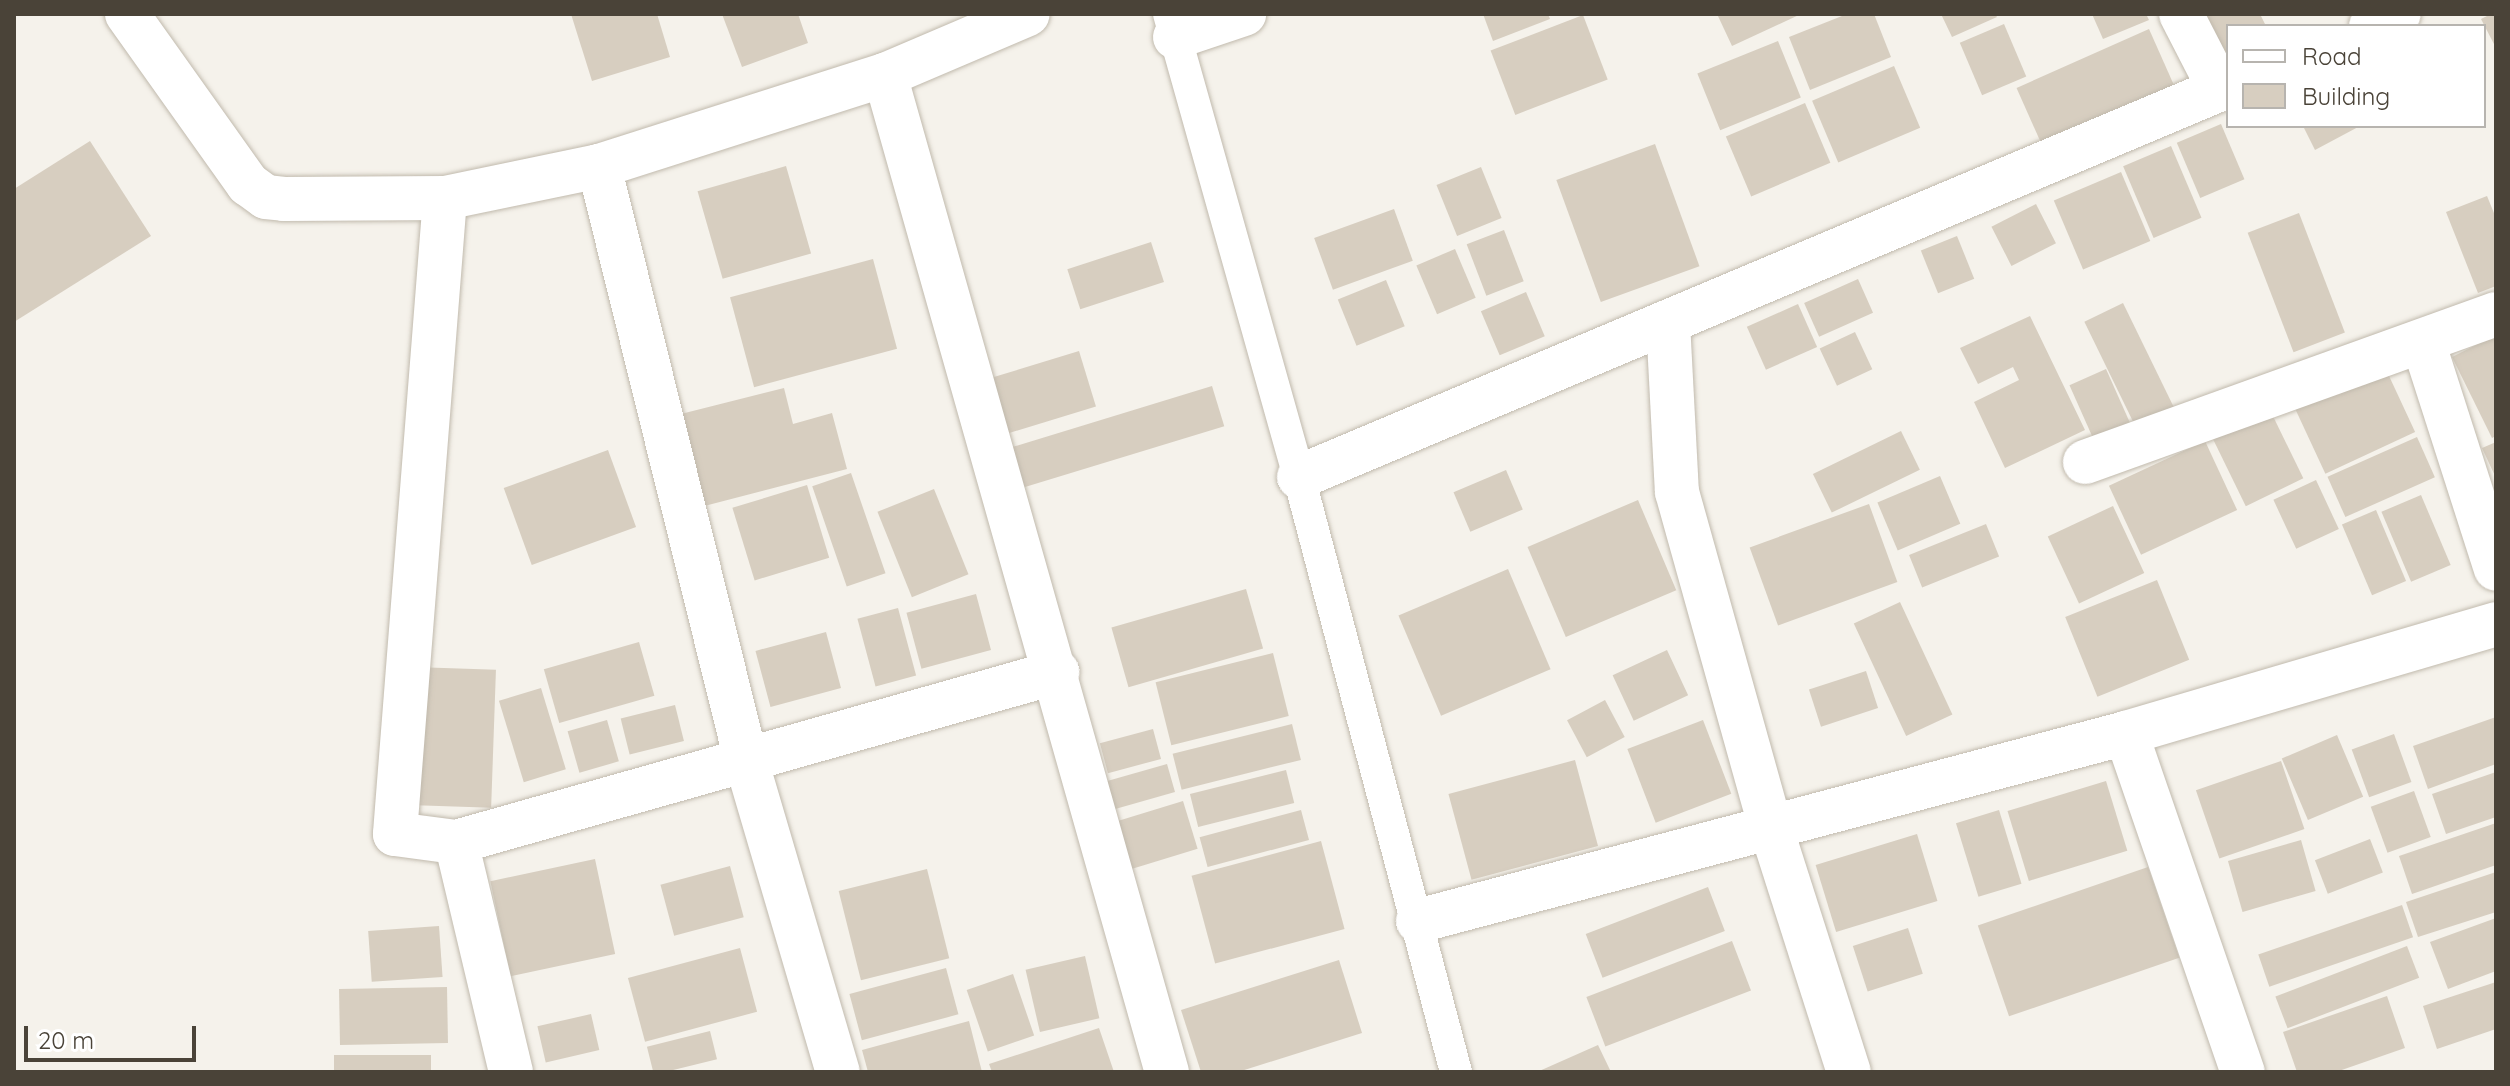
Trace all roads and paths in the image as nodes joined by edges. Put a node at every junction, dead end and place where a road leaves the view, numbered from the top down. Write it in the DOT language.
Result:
graph roads {
  1 [pos="127,14"];
  2 [pos="1028,14"];
  3 [pos="1244,14"];
  4 [pos="2181,14"];
  5 [pos="2399,14"];
  6 [pos="2376,24"];
  7 [pos="1172,26"];
  8 [pos="885,75"];
  9 [pos="2224,88"];
  10 [pos="599,166"];
  11 [pos="445,198"];
  12 [pos="2496,314"];
  13 [pos="1668,322"];
  14 [pos="2423,342"];
  15 [pos="2085,462"];
  16 [pos="1299,477"];
  17 [pos="2496,569"];
  18 [pos="2496,624"];
  19 [pos="1057,672"];
  20 [pos="2126,733"];
  21 [pos="746,760"];
  22 [pos="1771,828"];
  23 [pos="456,842"];
  24 [pos="1418,921"];
  25 [pos="511,1072"];
  26 [pos="838,1072"];
  27 [pos="1167,1072"];
  28 [pos="1456,1072"];
  29 [pos="1849,1072"];
  30 [pos="2243,1072"];
  1 -- 11 [label="street"];
  2 -- 8 [label="street"];
  3 -- 7 [label="street"];
  4 -- 9 [label="street"];
  5 -- 6 [label="street"];
  7 -- 16 [label="lane"];
  8 -- 10 [label="street"];
  8 -- 19 [label="street"];
  9 -- 13 [label="street"];
  10 -- 11 [label="street"];
  10 -- 21 [label="street"];
  11 -- 23 [label="street"];
  12 -- 14 [label="street"];
  13 -- 16 [label="street"];
  13 -- 22 [label="street"];
  14 -- 15 [label="street"];
  14 -- 17 [label="street"];
  16 -- 24 [label="lane"];
  18 -- 20 [label="street"];
  19 -- 21 [label="street"];
  19 -- 27 [label="street"];
  20 -- 22 [label="street"];
  20 -- 30 [label="street"];
  21 -- 23 [label="street"];
  21 -- 26 [label="street"];
  22 -- 24 [label="street"];
  22 -- 29 [label="street"];
  23 -- 25 [label="street"];
  24 -- 28 [label="lane"];
}
